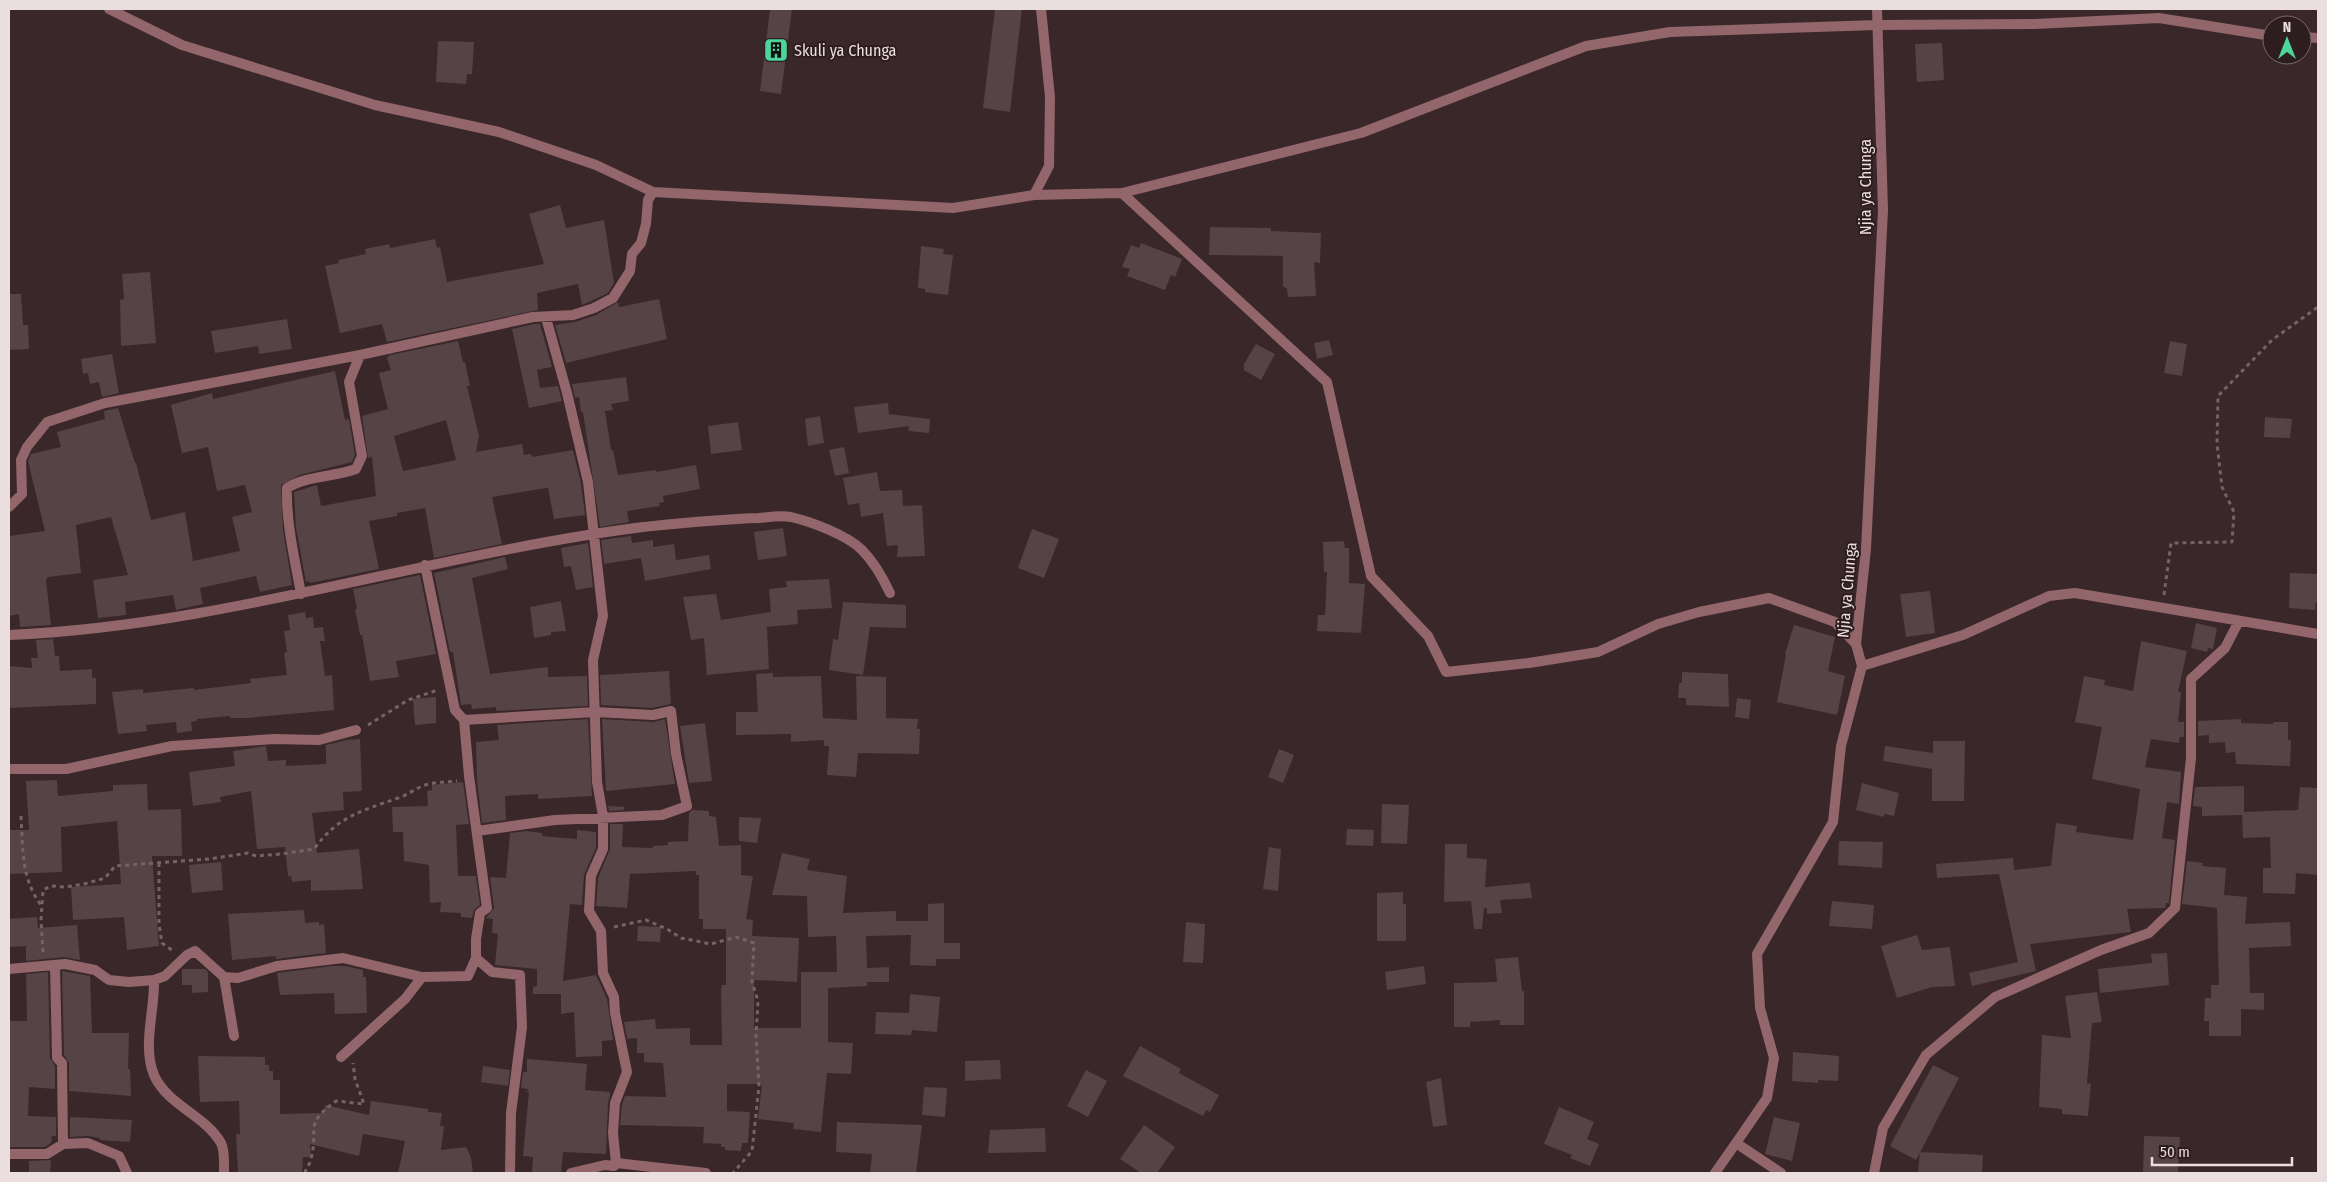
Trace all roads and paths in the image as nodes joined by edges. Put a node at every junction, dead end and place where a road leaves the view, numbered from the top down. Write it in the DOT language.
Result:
graph roads {
  1 [pos="109,9"];
  2 [pos="1041,9"];
  3 [pos="1877,9"];
  4 [pos="1877,25"];
  5 [pos="2262,34"];
  6 [pos="652,192"];
  7 [pos="1122,193"];
  8 [pos="1034,195"];
  9 [pos="2318,306"];
  10 [pos="546,318"];
  11 [pos="360,355"];
  12 [pos="9,507"];
  13 [pos="593,534"];
  14 [pos="425,566"];
  15 [pos="890,593"];
  16 [pos="301,594"];
  17 [pos="2163,608"];
  18 [pos="2239,621"];
  19 [pos="2318,626"];
  20 [pos="2313,633"];
  21 [pos="9,635"];
  22 [pos="1856,644"];
  23 [pos="1862,666"];
  24 [pos="450,687"];
  25 [pos="595,712"];
  26 [pos="464,720"];
  27 [pos="356,730"];
  28 [pos="9,769"];
  29 [pos="468,776"];
  30 [pos="21,816"];
  31 [pos="603,816"];
  32 [pos="476,831"];
  33 [pos="159,863"];
  34 [pos="41,906"];
  35 [pos="601,931"];
  36 [pos="187,954"];
  37 [pos="476,958"];
  38 [pos="55,965"];
  39 [pos="44,966"];
  40 [pos="9,970"];
  41 [pos="224,977"];
  42 [pos="422,977"];
  43 [pos="154,980"];
  44 [pos="234,1036"];
  45 [pos="351,1049"];
  46 [pos="341,1057"];
  47 [pos="1736,1143"];
  48 [pos="63,1144"];
  49 [pos="9,1154"];
  50 [pos="616,1163"];
  51 [pos="127,1173"];
  52 [pos="224,1173"];
  53 [pos="305,1173"];
  54 [pos="510,1173"];
  55 [pos="571,1173"];
  56 [pos="706,1173"];
  57 [pos="733,1173"];
  58 [pos="1715,1173"];
  59 [pos="1781,1173"];
  60 [pos="1874,1173"];
  1 -- 6 [label="street"];
  2 -- 8 [label="street"];
  3 -- 4 [label="street, Njia ya Chunga"];
  4 -- 5 [label="street"];
  4 -- 7 [label="street"];
  4 -- 22 [label="street, Njia ya Chunga"];
  6 -- 8 [label="street"];
  6 -- 10 [label="street"];
  7 -- 8 [label="street"];
  7 -- 22 [label="street"];
  9 -- 17 [label="path"];
  10 -- 11 [label="street"];
  10 -- 13 [label="street"];
  11 -- 12 [label="street"];
  11 -- 16 [label="street"];
  13 -- 14 [label="street"];
  13 -- 15 [label="street"];
  13 -- 25 [label="street"];
  14 -- 16 [label="street"];
  14 -- 24 [label="street"];
  16 -- 21 [label="street"];
  17 -- 18 [label="street"];
  17 -- 23 [label="street"];
  18 -- 20 [label="street"];
  18 -- 60 [label="street"];
  19 -- 20 [label="street"];
  22 -- 23 [label="street, Njia ya Chunga"];
  23 -- 47 [label="street, Njia ya Chunga"];
  24 -- 26 [label="street"];
  24 -- 27 [label="path"];
  25 -- 26 [label="street"];
  25 -- 31 [label="street"];
  25 -- 31 [label="street"];
  26 -- 29 [label="street"];
  27 -- 28 [label="street"];
  29 -- 32 [label="street"];
  29 -- 33 [label="path"];
  30 -- 34 [label="path"];
  31 -- 32 [label="street"];
  31 -- 35 [label="street"];
  32 -- 37 [label="street"];
  33 -- 34 [label="path"];
  33 -- 36 [label="path"];
  34 -- 39 [label="path"];
  35 -- 50 [label="street"];
  35 -- 57 [label="path"];
  36 -- 41 [label="street"];
  36 -- 43 [label="street"];
  37 -- 42 [label="street"];
  37 -- 54 [label="street"];
  38 -- 39 [label="street"];
  38 -- 43 [label="street"];
  38 -- 48 [label="street"];
  39 -- 40 [label="street"];
  41 -- 42 [label="street"];
  41 -- 44 [label="street"];
  42 -- 45 [label="street"];
  43 -- 52 [label="street"];
  45 -- 46 [label="street"];
  45 -- 53 [label="path"];
  47 -- 58 [label="street, Njia ya Chunga"];
  47 -- 59 [label="street"];
  48 -- 49 [label="street"];
  48 -- 51 [label="street"];
  50 -- 55 [label="street"];
  50 -- 56 [label="street"];
}
